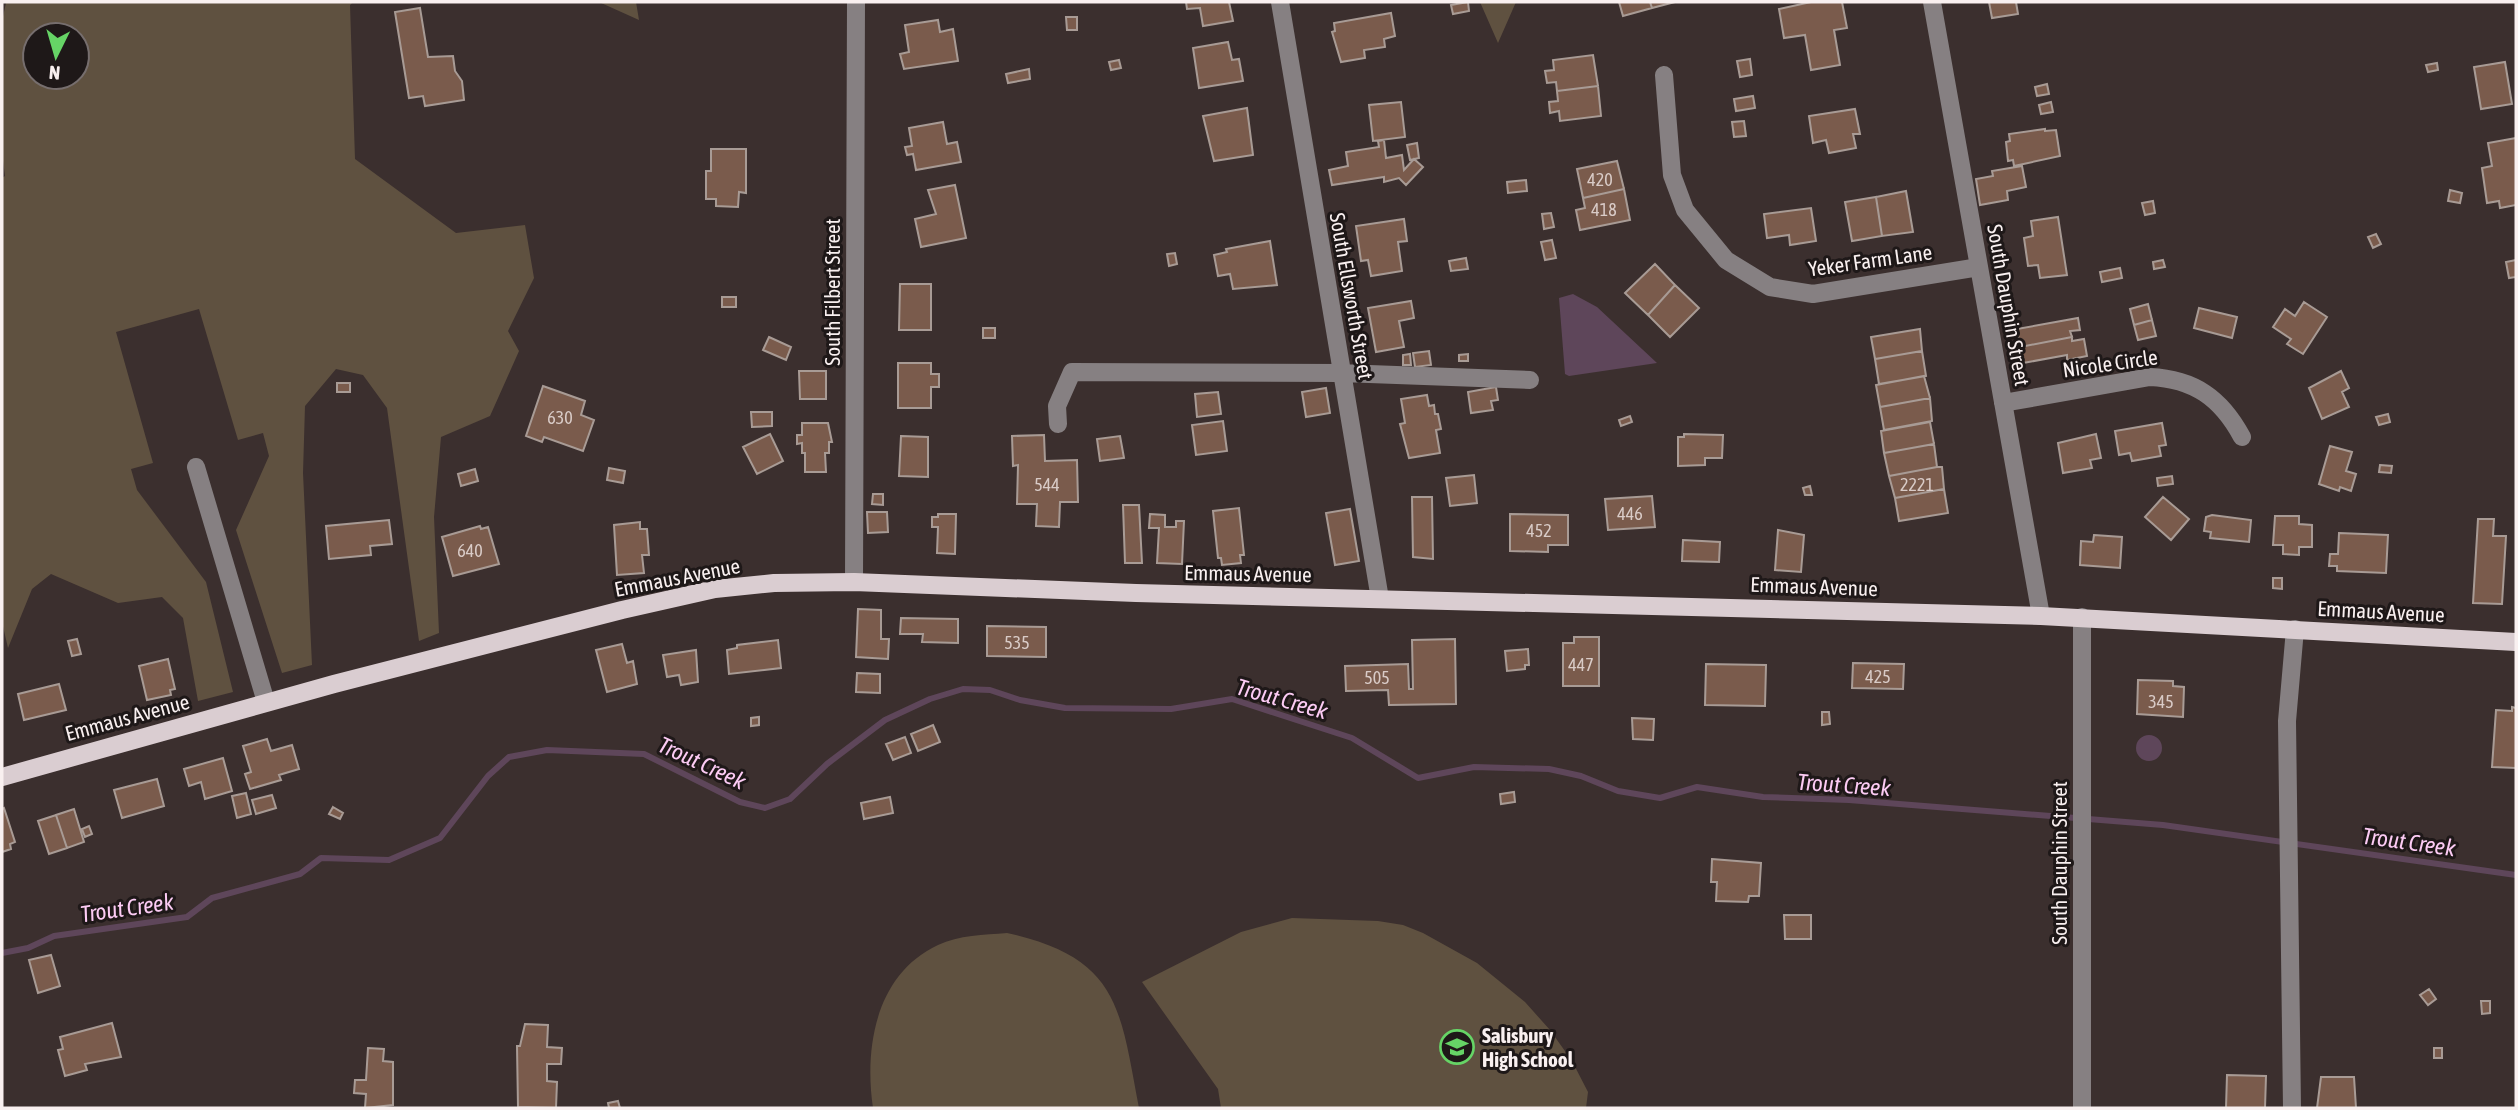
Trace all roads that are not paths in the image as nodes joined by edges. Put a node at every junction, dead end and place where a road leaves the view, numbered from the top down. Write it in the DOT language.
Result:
graph roads {
  1 [pos="856,2"];
  2 [pos="1280,2"];
  3 [pos="1932,2"];
  4 [pos="1664,75"];
  5 [pos="1979,267"];
  6 [pos="1342,373"];
  7 [pos="1530,380"];
  8 [pos="2003,403"];
  9 [pos="1058,424"];
  10 [pos="2242,437"];
  11 [pos="196,467"];
  12 [pos="854,582"];
  13 [pos="1380,599"];
  14 [pos="2041,616"];
  15 [pos="2082,617"];
  16 [pos="2295,629"];
  17 [pos="2516,642"];
  18 [pos="266,702"];
  19 [pos="2,777"];
  20 [pos="2082,1108"];
  21 [pos="2292,1108"];
  1 -- 12 [label="street, South Filbert Street"];
  2 -- 6 [label="street, South Ellsworth Street"];
  3 -- 5 [label="street, South Dauphin Street"];
  4 -- 5 [label="street, Yeker Farm Lane"];
  5 -- 8 [label="street, South Dauphin Street"];
  6 -- 7 [label="street"];
  6 -- 9 [label="street"];
  6 -- 13 [label="street, South Ellsworth Street"];
  8 -- 10 [label="street, Nicole Circle"];
  8 -- 14 [label="street, South Dauphin Street"];
  11 -- 18 [label="street"];
  12 -- 13 [label="main road, Emmaus Avenue"];
  12 -- 18 [label="main road, Emmaus Avenue"];
  13 -- 14 [label="main road, Emmaus Avenue"];
  14 -- 15 [label="main road, Emmaus Avenue"];
  15 -- 16 [label="main road, Emmaus Avenue"];
  15 -- 20 [label="street, South Dauphin Street"];
  16 -- 17 [label="main road, Emmaus Avenue"];
  16 -- 21 [label="street"];
  18 -- 19 [label="main road, Emmaus Avenue"];
}
